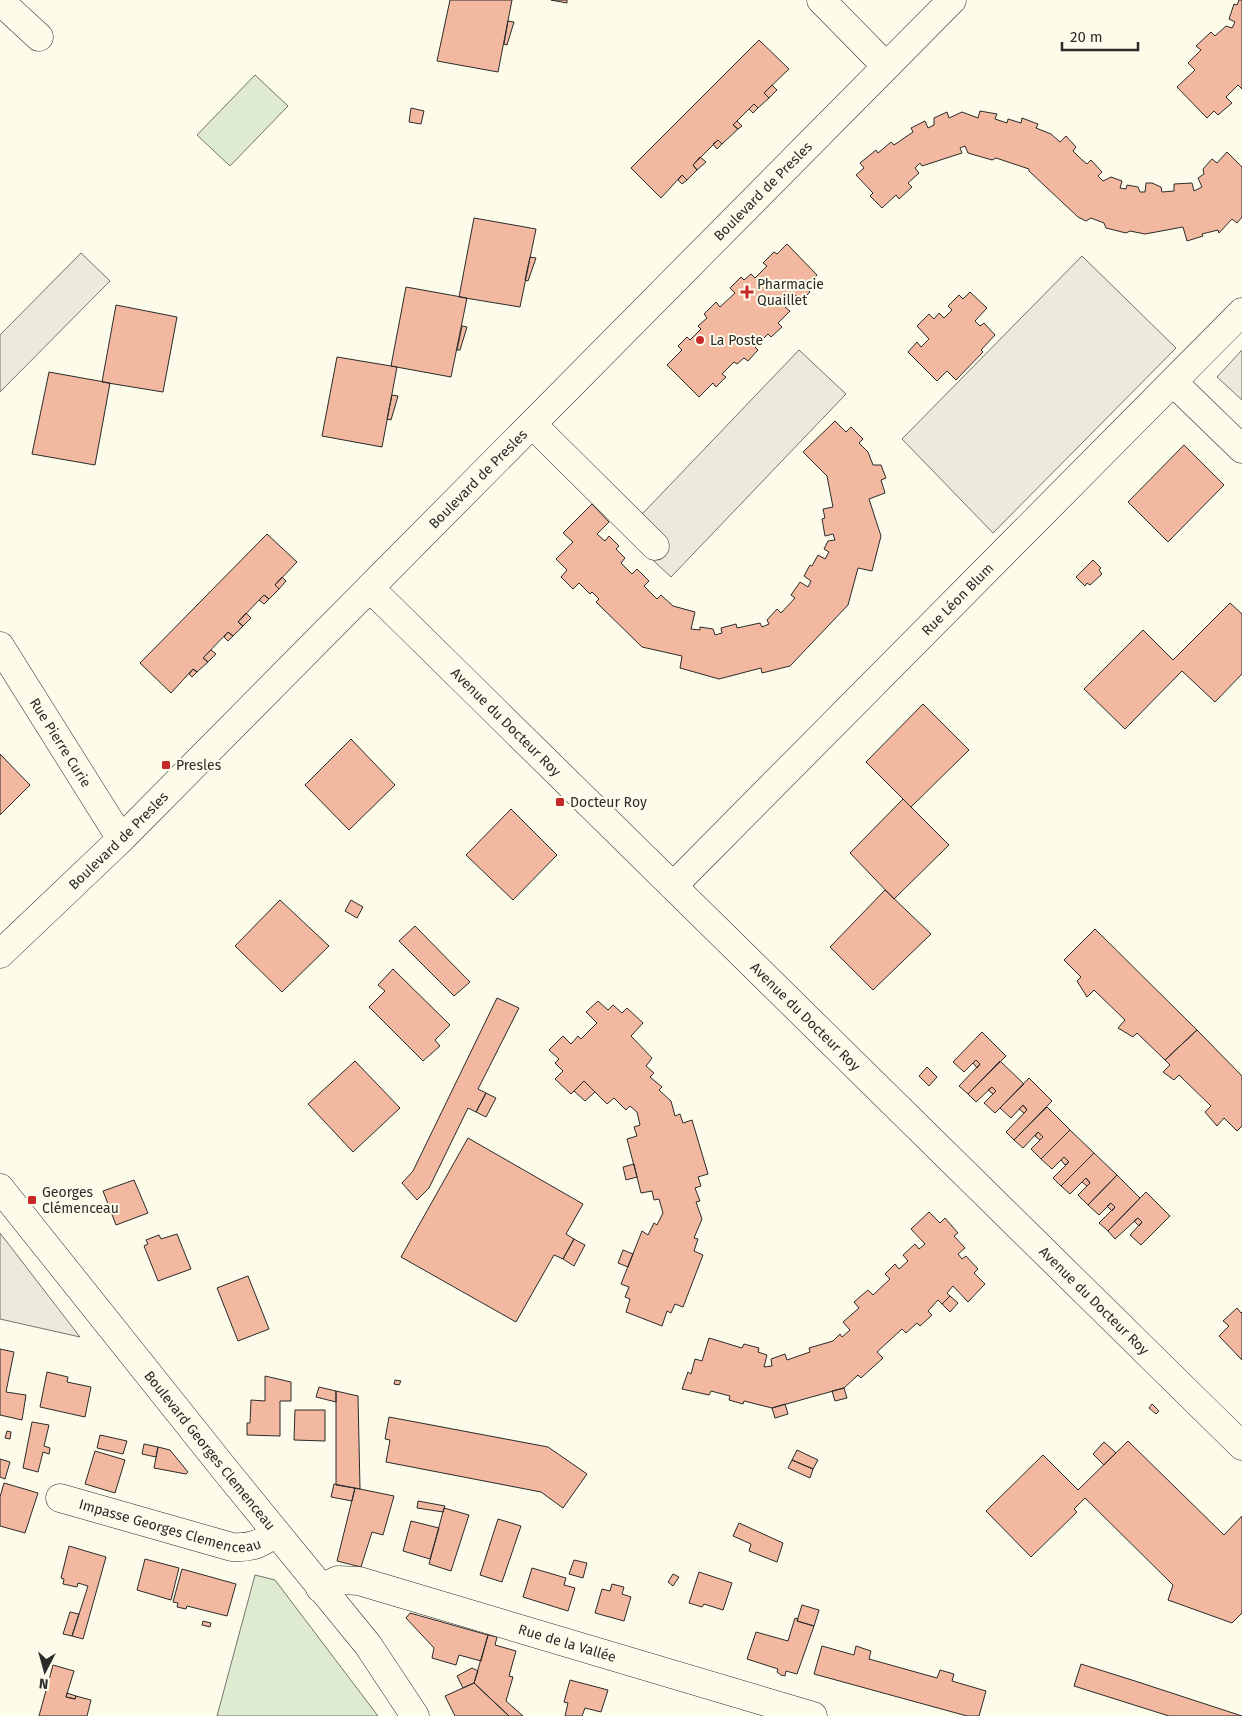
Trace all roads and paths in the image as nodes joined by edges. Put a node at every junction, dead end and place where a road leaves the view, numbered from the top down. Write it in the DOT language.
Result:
graph roads {
  1 [pos="821,0"];
  2 [pos="952,0"];
  3 [pos="0,2"];
  4 [pos="39,37"];
  5 [pos="886,66"];
  6 [pos="1242,312"];
  7 [pos="1174,382"];
  8 [pos="532,424"];
  9 [pos="1242,450"];
  10 [pos="655,546"];
  11 [pos="370,588"];
  12 [pos="0,646"];
  13 [pos="121,839"];
  14 [pos="673,886"];
  15 [pos="0,954"];
  16 [pos="0,1188"];
  17 [pos="1242,1446"];
  18 [pos="60,1498"];
  19 [pos="276,1533"];
  20 [pos="320,1588"];
  21 [pos="415,1716"];
  22 [pos="813,1716"];
  1 -- 5 [label="street"];
  2 -- 5 [label="street, Boulevard de Presles"];
  3 -- 4 [label="street"];
  5 -- 8 [label="street, Boulevard de Presles"];
  6 -- 7 [label="street, Rue Léon Blum"];
  7 -- 9 [label="street"];
  7 -- 14 [label="street, Rue Léon Blum"];
  8 -- 10 [label="street"];
  8 -- 11 [label="street, Boulevard de Presles"];
  11 -- 13 [label="street, Boulevard de Presles"];
  11 -- 14 [label="street, Avenue du Docteur Roy"];
  12 -- 13 [label="street, Rue Pierre Curie"];
  13 -- 15 [label="street, Boulevard de Presles"];
  14 -- 17 [label="street, Avenue du Docteur Roy"];
  16 -- 19 [label="street, Boulevard Georges Clemenceau"];
  18 -- 19 [label="street, Impasse Georges Clemenceau"];
  19 -- 20 [label="street, Boulevard Georges Clemenceau"];
  20 -- 21 [label="street, Boulevard Georges Clemenceau"];
  20 -- 22 [label="street, Rue de la Vallée"];
}
